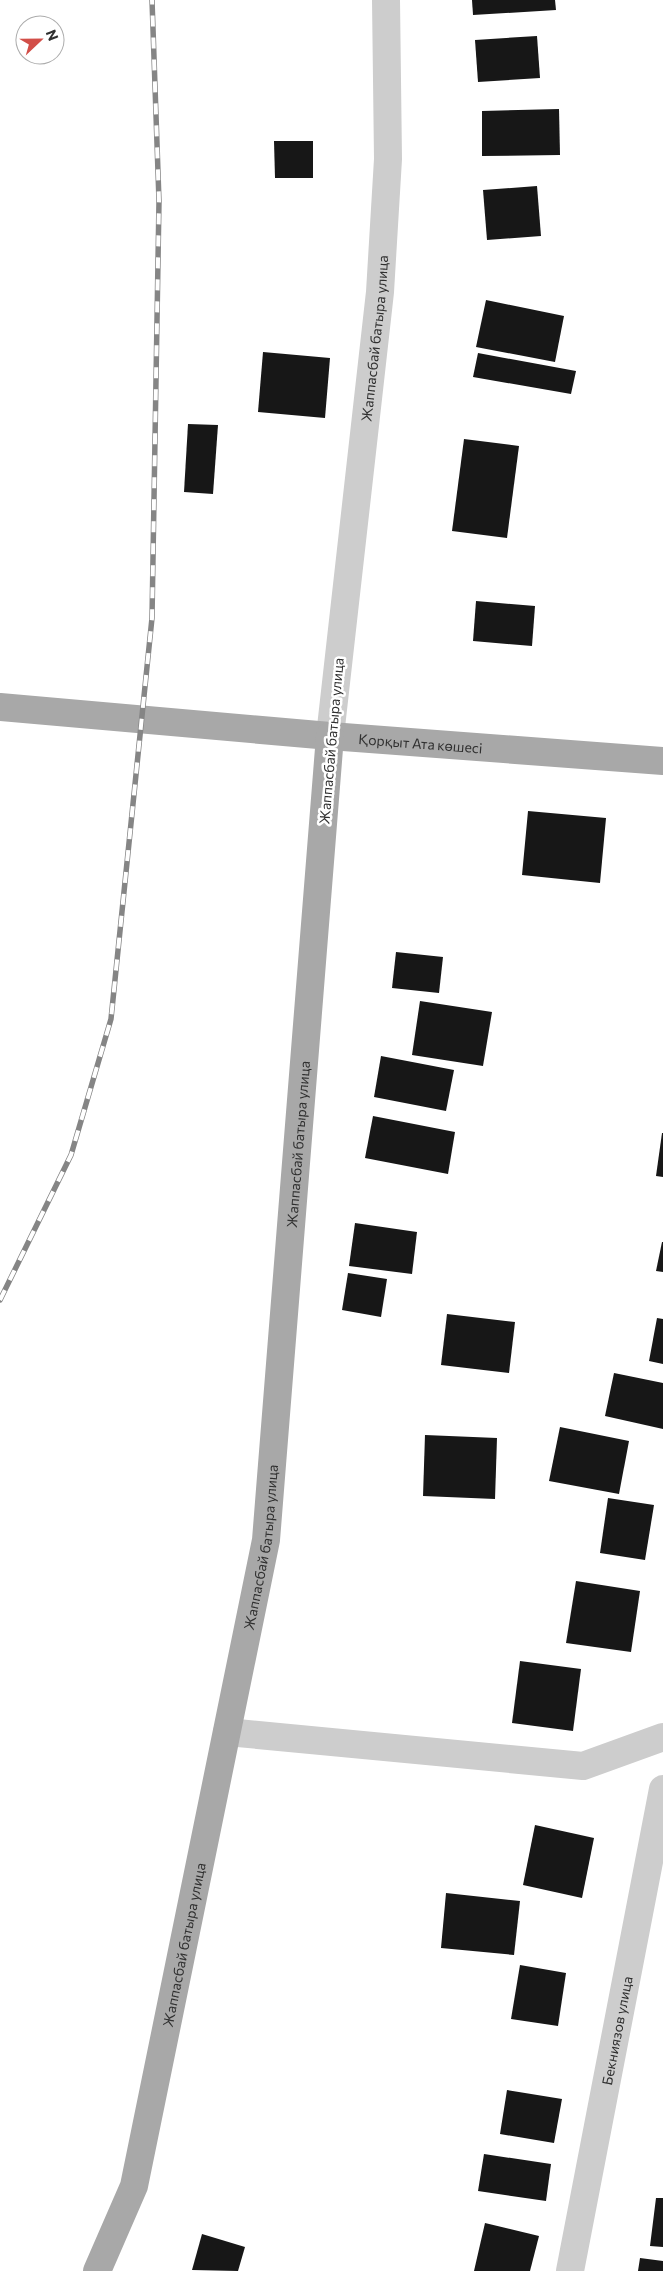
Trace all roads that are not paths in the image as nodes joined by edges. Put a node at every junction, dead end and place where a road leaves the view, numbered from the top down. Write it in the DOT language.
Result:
graph roads {
  1 [pos="386,0"];
  2 [pos="0,707"];
  3 [pos="330,736"];
  4 [pos="663,761"];
  5 [pos="227,1732"];
  6 [pos="663,1737"];
  7 [pos="663,1789"];
  8 [pos="97,2271"];
  9 [pos="570,2271"];
  1 -- 3 [label="street, Жаппасбай батыра улица"];
  2 -- 3 [label="main road, Қорқыт Ата көшесі"];
  3 -- 4 [label="main road, Қорқыт Ата көшесі"];
  3 -- 5 [label="main road, Жаппасбай батыра улица"];
  5 -- 6 [label="street"];
  5 -- 8 [label="main road, Жаппасбай батыра улица"];
  7 -- 9 [label="street, Бекниязов улица"];
}
